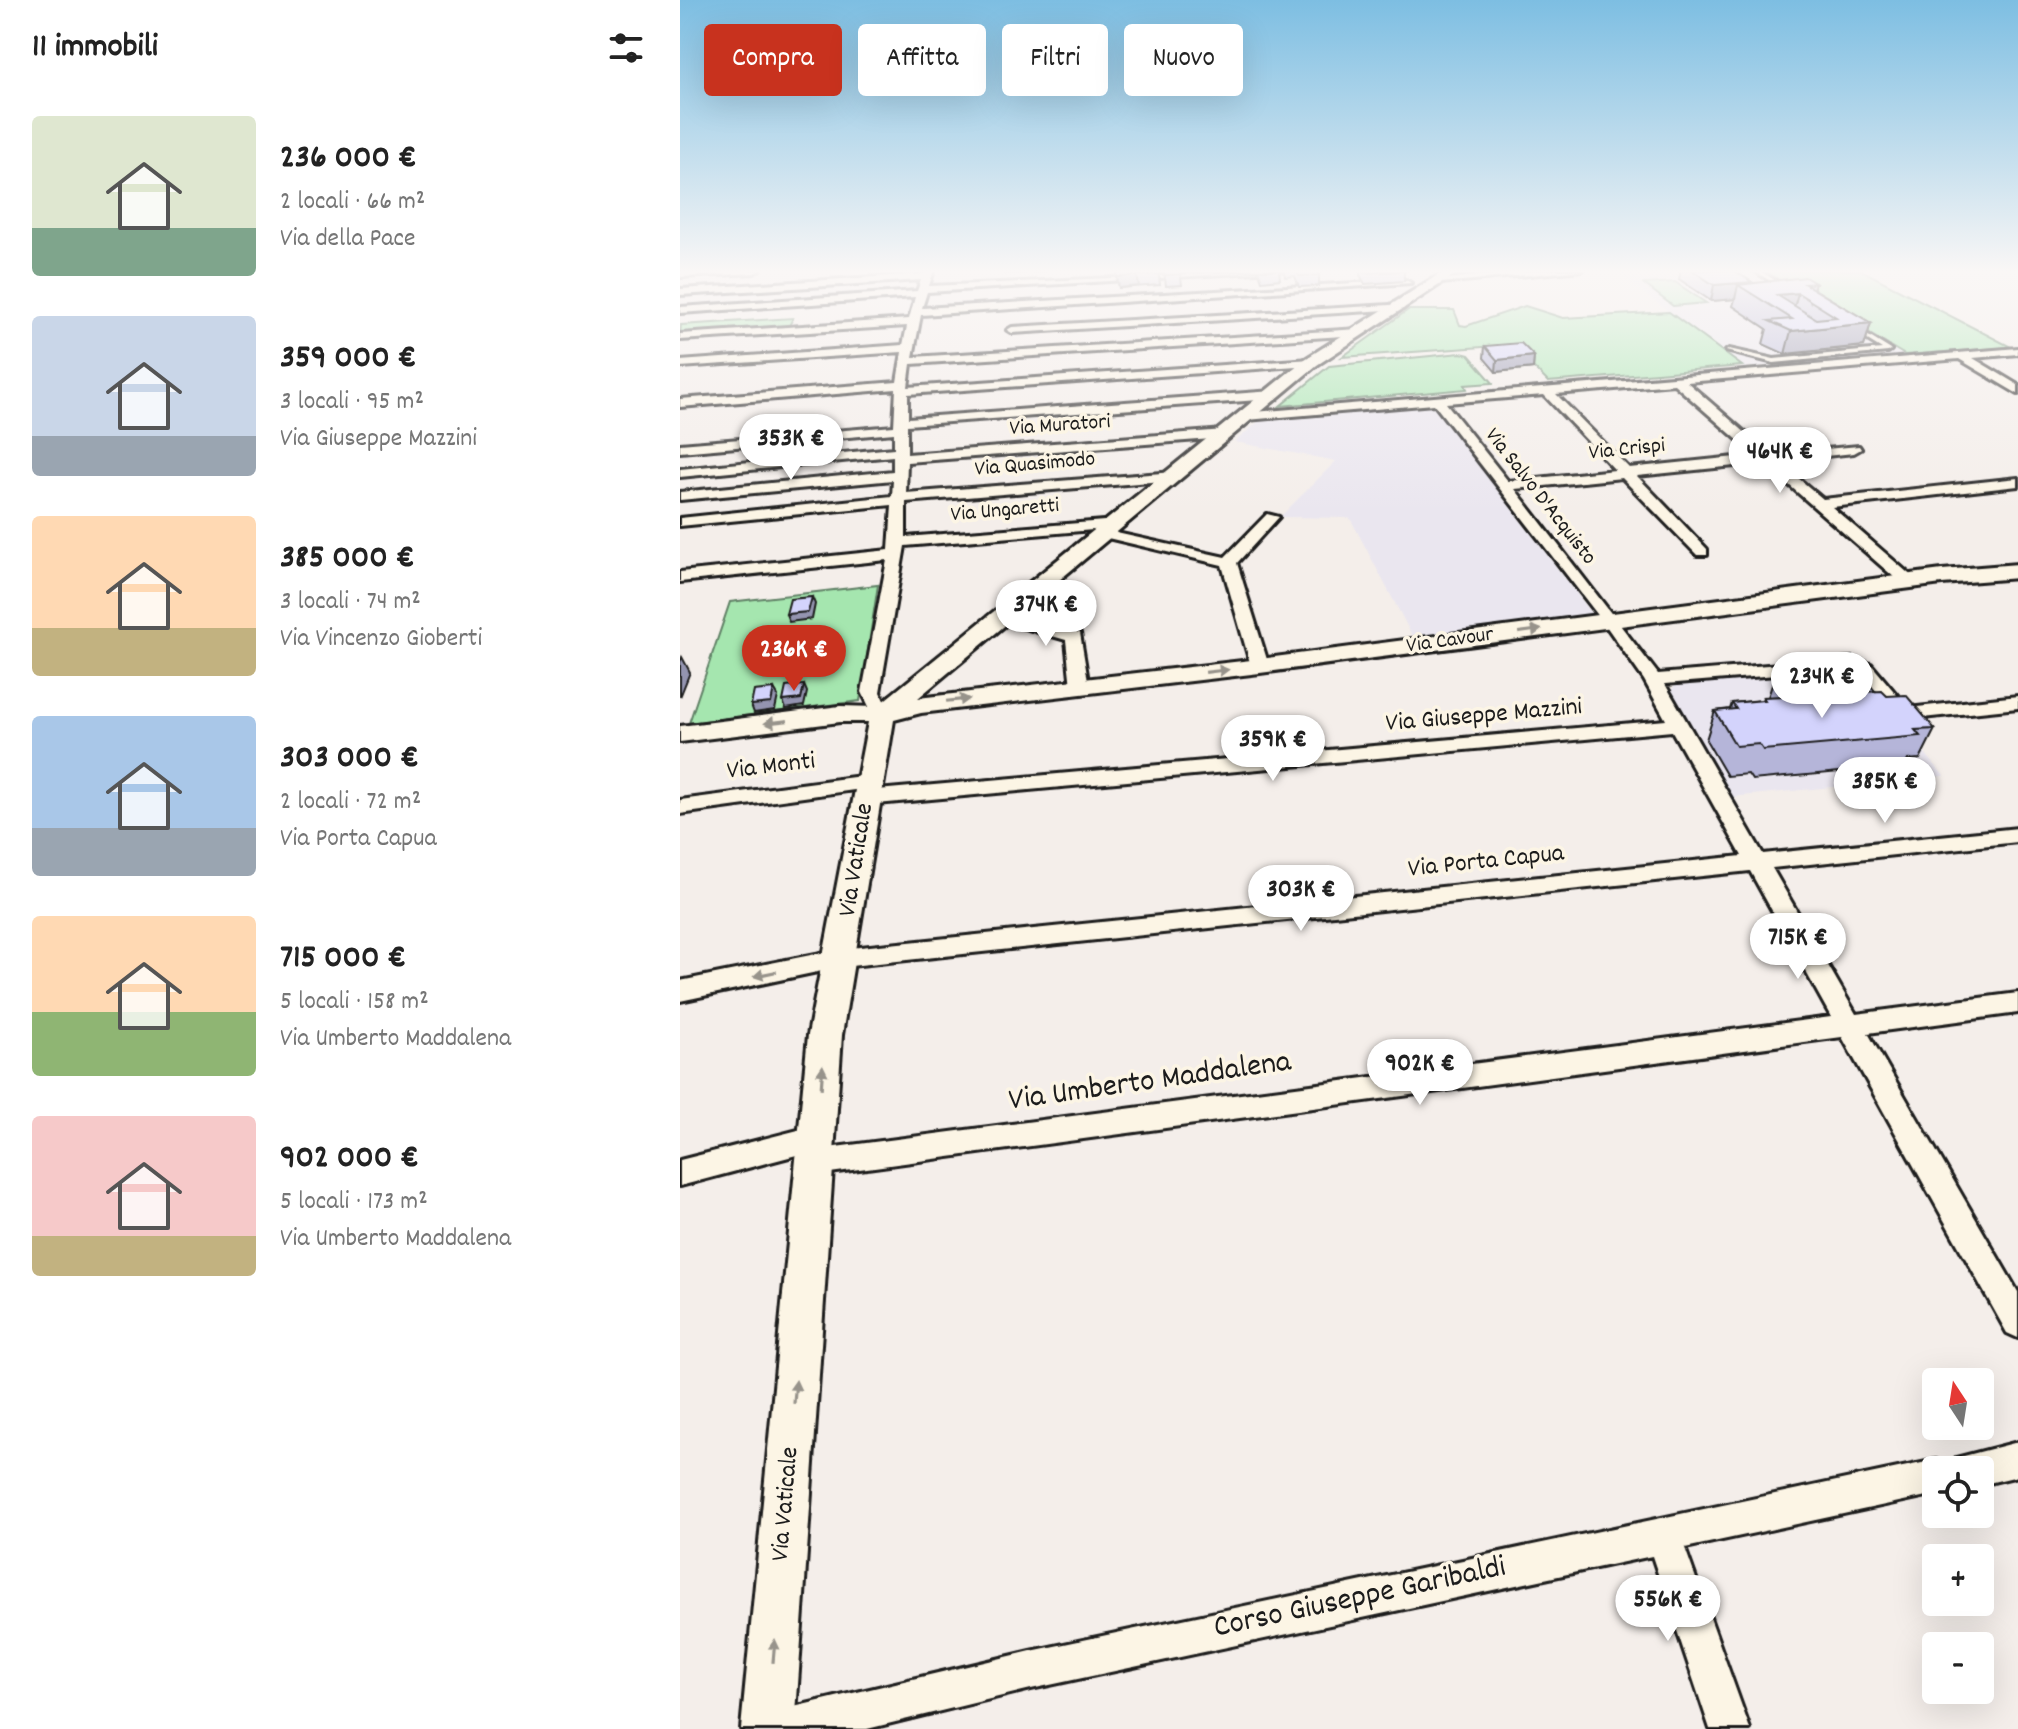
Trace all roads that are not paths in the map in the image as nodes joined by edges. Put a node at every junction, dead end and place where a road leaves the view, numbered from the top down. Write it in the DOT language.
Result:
graph roads {
  1 [pos="908,351"];
  2 [pos="992,351"];
  3 [pos="1329,351"];
  4 [pos="1729,351"];
  5 [pos="1881,351"];
  6 [pos="2018,351"];
  7 [pos="907,355"];
  8 [pos="1961,356"];
  9 [pos="1311,362"];
  10 [pos="680,364"];
  11 [pos="1676,379"];
  12 [pos="902,388"];
  13 [pos="1546,390"];
  14 [pos="2018,390"];
  15 [pos="1273,395"];
  16 [pos="1437,400"];
  17 [pos="680,403"];
  18 [pos="1247,416"];
  19 [pos="901,426"];
  20 [pos="1225,434"];
  21 [pos="680,448"];
  22 [pos="1854,449"];
  23 [pos="1766,457"];
  24 [pos="898,462"];
  25 [pos="1624,472"];
  26 [pos="680,473"];
  27 [pos="1175,476"];
  28 [pos="2018,482"];
  29 [pos="1502,486"];
  30 [pos="680,496"];
  31 [pos="900,499"];
  32 [pos="1818,504"];
  33 [pos="1272,517"];
  34 [pos="680,522"];
  35 [pos="1110,529"];
  36 [pos="896,548"];
  37 [pos="1702,552"];
  38 [pos="1229,562"];
  39 [pos="2018,571"];
  40 [pos="680,577"];
  41 [pos="1909,582"];
  42 [pos="1003,616"];
  43 [pos="1610,619"];
  44 [pos="1260,666"];
  45 [pos="1653,680"];
  46 [pos="1080,687"];
  47 [pos="2018,702"];
  48 [pos="882,715"];
  49 [pos="1676,725"];
  50 [pos="680,734"];
  51 [pos="868,790"];
  52 [pos="680,807"];
  53 [pos="2018,835"];
  54 [pos="1756,861"];
  55 [pos="841,958"];
  56 [pos="680,991"];
  57 [pos="2018,1003"];
  58 [pos="1851,1024"];
  59 [pos="817,1149"];
  60 [pos="680,1173"];
  61 [pos="2018,1322"];
  62 [pos="2018,1459"];
  63 [pos="1994,1464"];
  64 [pos="1922,1480"];
  65 [pos="1663,1536"];
  66 [pos="768,1729"];
  67 [pos="785,1729"];
  68 [pos="1730,1729"];
  1 -- 7 [label="street"];
  2 -- 7 [label="street"];
  3 -- 9 [label="street"];
  4 -- 5 [label="lane"];
  6 -- 8 [label="street"];
  7 -- 10 [label="street"];
  7 -- 12 [label="street"];
  8 -- 11 [label="street"];
  8 -- 14 [label="street"];
  9 -- 12 [label="street"];
  9 -- 15 [label="street"];
  11 -- 13 [label="street"];
  11 -- 23 [label="street"];
  12 -- 17 [label="street"];
  12 -- 19 [label="street"];
  13 -- 16 [label="street"];
  13 -- 25 [label="street"];
  15 -- 18 [label="street"];
  15 -- 19 [label="street"];
  16 -- 18 [label="street"];
  16 -- 29 [label="street, Via Salvo D'Acquisto"];
  18 -- 20 [label="street"];
  19 -- 21 [label="street"];
  19 -- 24 [label="street"];
  20 -- 24 [label="street, Via Muratori"];
  20 -- 27 [label="street"];
  22 -- 23 [label="street, Via Crispi"];
  23 -- 25 [label="street, Via Crispi"];
  23 -- 32 [label="street"];
  24 -- 26 [label="street"];
  24 -- 30 [label="street"];
  24 -- 31 [label="street"];
  25 -- 29 [label="street, Via Crispi"];
  25 -- 37 [label="street"];
  27 -- 31 [label="street, Via Quasimodo"];
  27 -- 35 [label="street"];
  28 -- 32 [label="street"];
  29 -- 43 [label="street, Via Salvo D'Acquisto"];
  31 -- 34 [label="street, Via Quasimodo"];
  31 -- 36 [label="street"];
  32 -- 41 [label="street"];
  33 -- 38 [label="street"];
  35 -- 36 [label="street, Via Ungaretti"];
  35 -- 38 [label="street, Via Ungaretti"];
  35 -- 42 [label="street"];
  36 -- 40 [label="street, Via Ungaretti"];
  36 -- 48 [label="street"];
  38 -- 44 [label="street"];
  39 -- 41 [label="street, Via Cavour"];
  41 -- 43 [label="street, Via Cavour"];
  42 -- 46 [label="street"];
  42 -- 48 [label="street"];
  44 -- 43 [label="street, Via Cavour, one-way"];
  43 -- 45 [label="street, Via Salvo D'Acquisto"];
  46 -- 44 [label="street, Via Cavour, one-way"];
  45 -- 47 [label="street"];
  45 -- 49 [label="street, Via Salvo D'Acquisto"];
  48 -- 46 [label="street, Via Cavour, one-way"];
  48 -- 50 [label="street, Via Cavour, one-way"];
  48 -- 51 [label="street, Via Vaticale"];
  49 -- 51 [label="street, Via Giuseppe Mazzini"];
  49 -- 54 [label="street, Via Salvo D'Acquisto"];
  51 -- 52 [label="street, Via Monti"];
  51 -- 55 [label="street, Via Vaticale"];
  53 -- 54 [label="street, Via Porta Capua"];
  54 -- 55 [label="street, Via Porta Capua"];
  54 -- 58 [label="street, Via Salvo D'Acquisto"];
  55 -- 56 [label="street, Via Porta Capua, one-way"];
  59 -- 55 [label="street, Via Vaticale, one-way"];
  57 -- 58 [label="street, Via Umberto Maddalena"];
  58 -- 59 [label="street, Via Umberto Maddalena"];
  58 -- 61 [label="street, Via Salvo D'Acquisto"];
  59 -- 60 [label="street, Via Umberto Maddalena"];
  66 -- 59 [label="street, Via Vaticale, one-way"];
  62 -- 63 [label="street"];
  64 -- 65 [label="street, Corso Giuseppe Garibaldi"];
  65 -- 67 [label="street, Corso Giuseppe Garibaldi"];
  65 -- 68 [label="street"];
}
